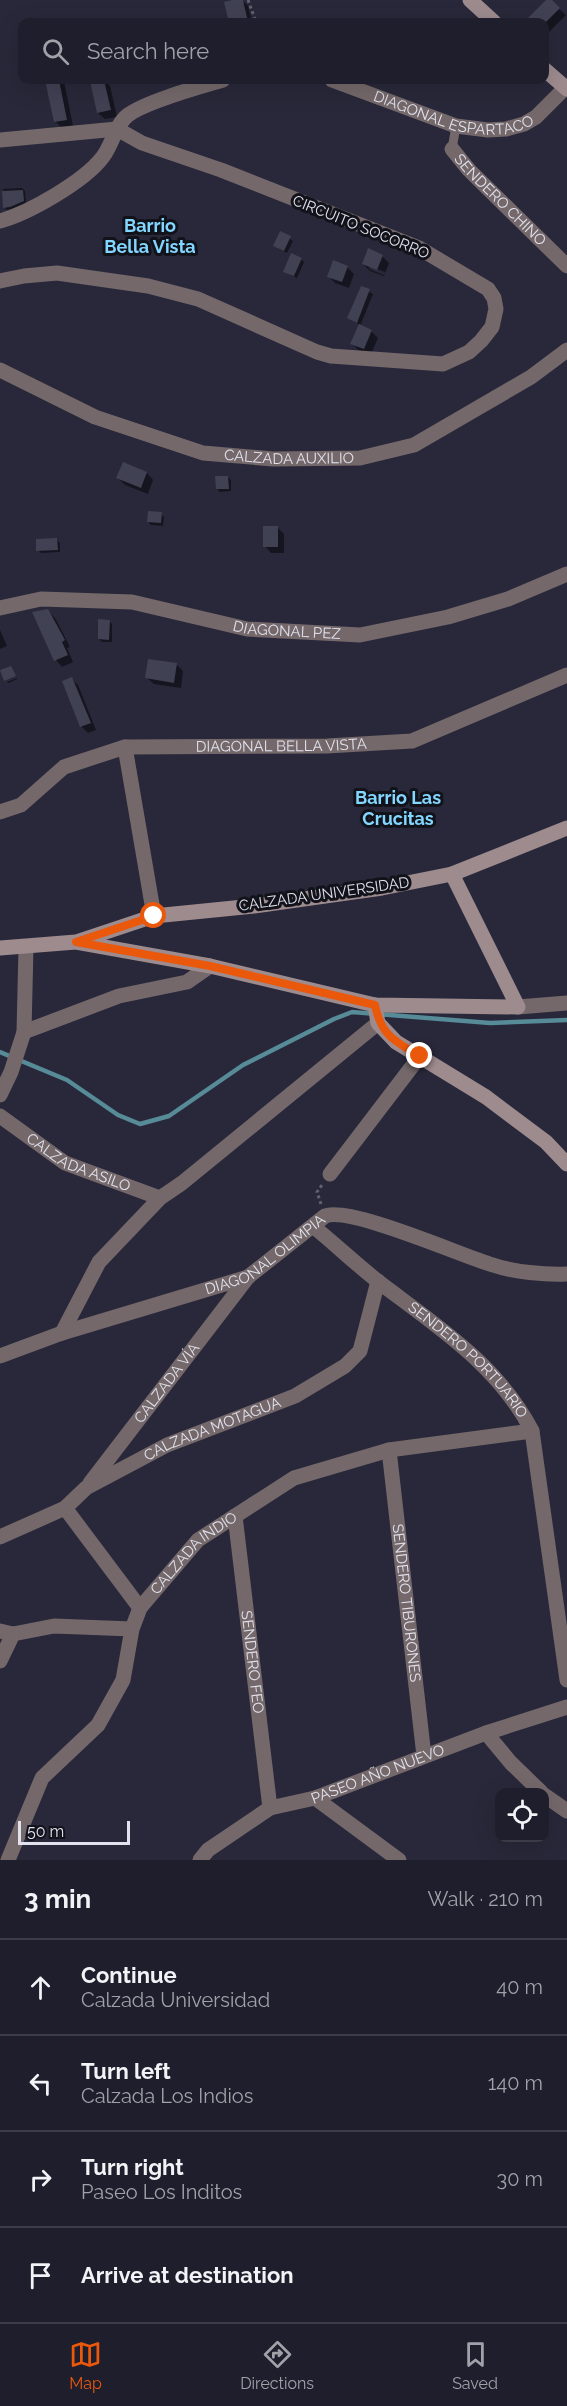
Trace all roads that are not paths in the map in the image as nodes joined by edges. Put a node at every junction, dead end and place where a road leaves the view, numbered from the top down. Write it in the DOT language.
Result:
graph roads {
  1 [pos="470,0"];
  2 [pos="490,18"];
  3 [pos="549,73"];
  4 [pos="211,84"];
  5 [pos="343,84"];
  6 [pos="566,88"];
  7 [pos="456,126"];
  8 [pos="117,129"];
  9 [pos="0,140"];
  10 [pos="452,149"];
  11 [pos="0,220"];
  12 [pos="567,266"];
  13 [pos="0,281"];
  14 [pos="567,350"];
  15 [pos="0,370"];
  16 [pos="567,574"];
  17 [pos="0,608"];
  18 [pos="567,675"];
  19 [pos="125,747"];
  20 [pos="0,812"];
  21 [pos="567,828"];
  22 [pos="452,874"];
  23 [pos="154,916"];
  24 [pos="76,942"];
  25 [pos="26,947"];
  26 [pos="0,948"];
  27 [pos="210,966"];
  28 [pos="567,1004"];
  29 [pos="375,1005"];
  30 [pos="518,1007"];
  31 [pos="378,1023"];
  32 [pos="24,1032"];
  33 [pos="420,1056"];
  34 [pos="0,1095"];
  35 [pos="0,1116"];
  36 [pos="567,1164"];
  37 [pos="330,1174"];
  38 [pos="160,1198"];
  39 [pos="319,1222"];
  40 [pos="567,1274"];
  41 [pos="248,1277"];
  42 [pos="378,1281"];
  43 [pos="62,1333"];
  44 [pos="0,1356"];
  45 [pos="532,1431"];
  46 [pos="389,1450"];
  47 [pos="86,1488"];
  48 [pos="65,1508"];
  49 [pos="235,1516"];
  50 [pos="0,1537"];
  51 [pos="140,1608"];
  52 [pos="132,1629"];
  53 [pos="6,1632"];
  54 [pos="0,1661"];
  55 [pos="567,1680"];
  56 [pos="567,1707"];
  57 [pos="486,1733"];
  58 [pos="424,1756"];
  59 [pos="537,1788"];
  60 [pos="315,1798"];
  61 [pos="549,1798"];
  62 [pos="270,1808"];
  63 [pos="567,1810"];
  64 [pos="8,1860"];
  65 [pos="200,1860"];
  66 [pos="399,1860"];
  1 -- 2 [label="street"];
  3 -- 6 [label="street"];
  4 -- 8 [label="street"];
  5 -- 7 [label="street, DIAGONAL ESPARTACO"];
  6 -- 7 [label="street, DIAGONAL ESPARTACO"];
  7 -- 10 [label="lane, SENDERO CHINO"];
  8 -- 9 [label="street"];
  8 -- 11 [label="street"];
  8 -- 13 [label="street, CIRCUITO SOCORRO"];
  10 -- 12 [label="street, SENDERO CHINO"];
  14 -- 15 [label="street, CALZADA AUXILIO"];
  16 -- 17 [label="street, DIAGONAL PEZ"];
  18 -- 19 [label="street, DIAGONAL BELLA VISTA"];
  19 -- 20 [label="street, DIAGONAL BELLA VISTA"];
  19 -- 23 [label="street"];
  21 -- 22 [label="street, CALZADA UNIVERSIDAD"];
  22 -- 23 [label="street, CALZADA UNIVERSIDAD"];
  22 -- 30 [label="street"];
  23 -- 24 [label="street, CALZADA UNIVERSIDAD"];
  24 -- 25 [label="street"];
  24 -- 27 [label="street"];
  25 -- 26 [label="street"];
  25 -- 32 [label="street"];
  27 -- 29 [label="street"];
  27 -- 32 [label="street"];
  28 -- 30 [label="street"];
  29 -- 30 [label="street"];
  29 -- 31 [label="street"];
  31 -- 33 [label="street"];
  31 -- 38 [label="street"];
  32 -- 34 [label="street"];
  33 -- 36 [label="street"];
  33 -- 37 [label="street"];
  35 -- 38 [label="street, CALZADA ASILO"];
  38 -- 43 [label="street"];
  39 -- 40 [label="street, DIAGONAL OLIMPIA"];
  39 -- 41 [label="street, DIAGONAL OLIMPIA"];
  39 -- 42 [label="street, SENDERO PORTUARIO"];
  41 -- 43 [label="street, DIAGONAL OLIMPIA"];
  41 -- 47 [label="street, CALZADA VÍA"];
  42 -- 45 [label="street, SENDERO PORTUARIO"];
  42 -- 47 [label="street, CALZADA MOTAGUA"];
  43 -- 44 [label="street, DIAGONAL OLIMPIA"];
  45 -- 46 [label="street, CALZADA INDIO"];
  45 -- 55 [label="street, SENDERO PORTUARIO"];
  46 -- 49 [label="street, CALZADA INDIO"];
  46 -- 58 [label="street, SENDERO TIBURONES"];
  47 -- 48 [label="street, CALZADA MOTAGUA"];
  48 -- 50 [label="street, CALZADA MOTAGUA"];
  48 -- 51 [label="street"];
  49 -- 51 [label="street, CALZADA INDIO"];
  49 -- 62 [label="street, SENDERO FEO"];
  51 -- 52 [label="street, CALZADA INDIO"];
  52 -- 53 [label="street"];
  52 -- 64 [label="street, CALZADA INDIO"];
  53 -- 54 [label="street"];
  56 -- 57 [label="street, PASEO AÑO NUEVO"];
  57 -- 58 [label="street, PASEO AÑO NUEVO"];
  57 -- 59 [label="street"];
  58 -- 60 [label="street, PASEO AÑO NUEVO"];
  60 -- 62 [label="street, PASEO AÑO NUEVO"];
  60 -- 66 [label="street"];
  61 -- 63 [label="street"];
  62 -- 65 [label="street, PASEO AÑO NUEVO"];
}
